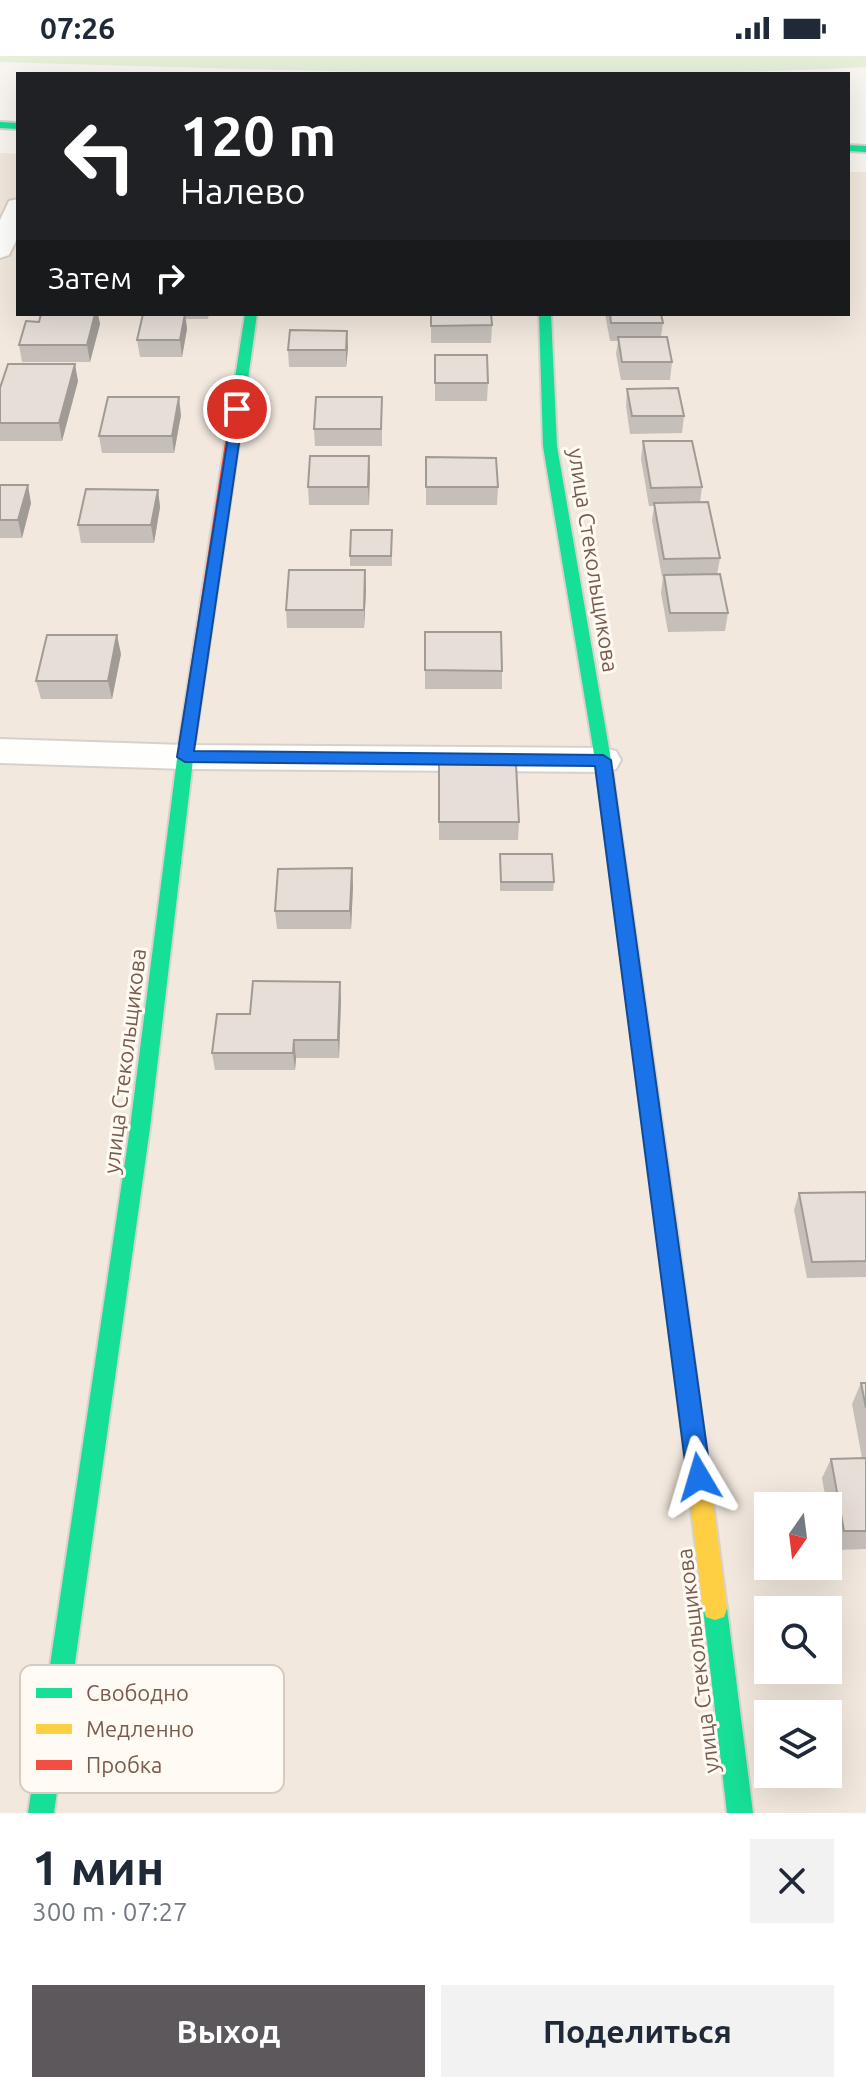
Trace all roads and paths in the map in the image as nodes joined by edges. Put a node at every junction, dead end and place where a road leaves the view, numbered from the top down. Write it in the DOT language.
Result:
graph roads {
  1 [pos="16,211"];
  2 [pos="0,250"];
  3 [pos="251,316"];
  4 [pos="545,316"];
  5 [pos="0,751"];
  6 [pos="185,757"];
  7 [pos="603,760"];
  8 [pos="62,1665"];
  9 [pos="44,1793"];
  10 [pos="41,1813"];
  11 [pos="740,1813"];
  1 -- 2 [label="street"];
  3 -- 6 [label="street, улица Стекольщикова"];
  4 -- 7 [label="street, улица Стекольщикова"];
  5 -- 6 [label="street"];
  6 -- 7 [label="street"];
  6 -- 8 [label="street, улица Стекольщикова"];
  7 -- 11 [label="street, улица Стекольщикова"];
  9 -- 10 [label="street, улица Стекольщикова"];
}
